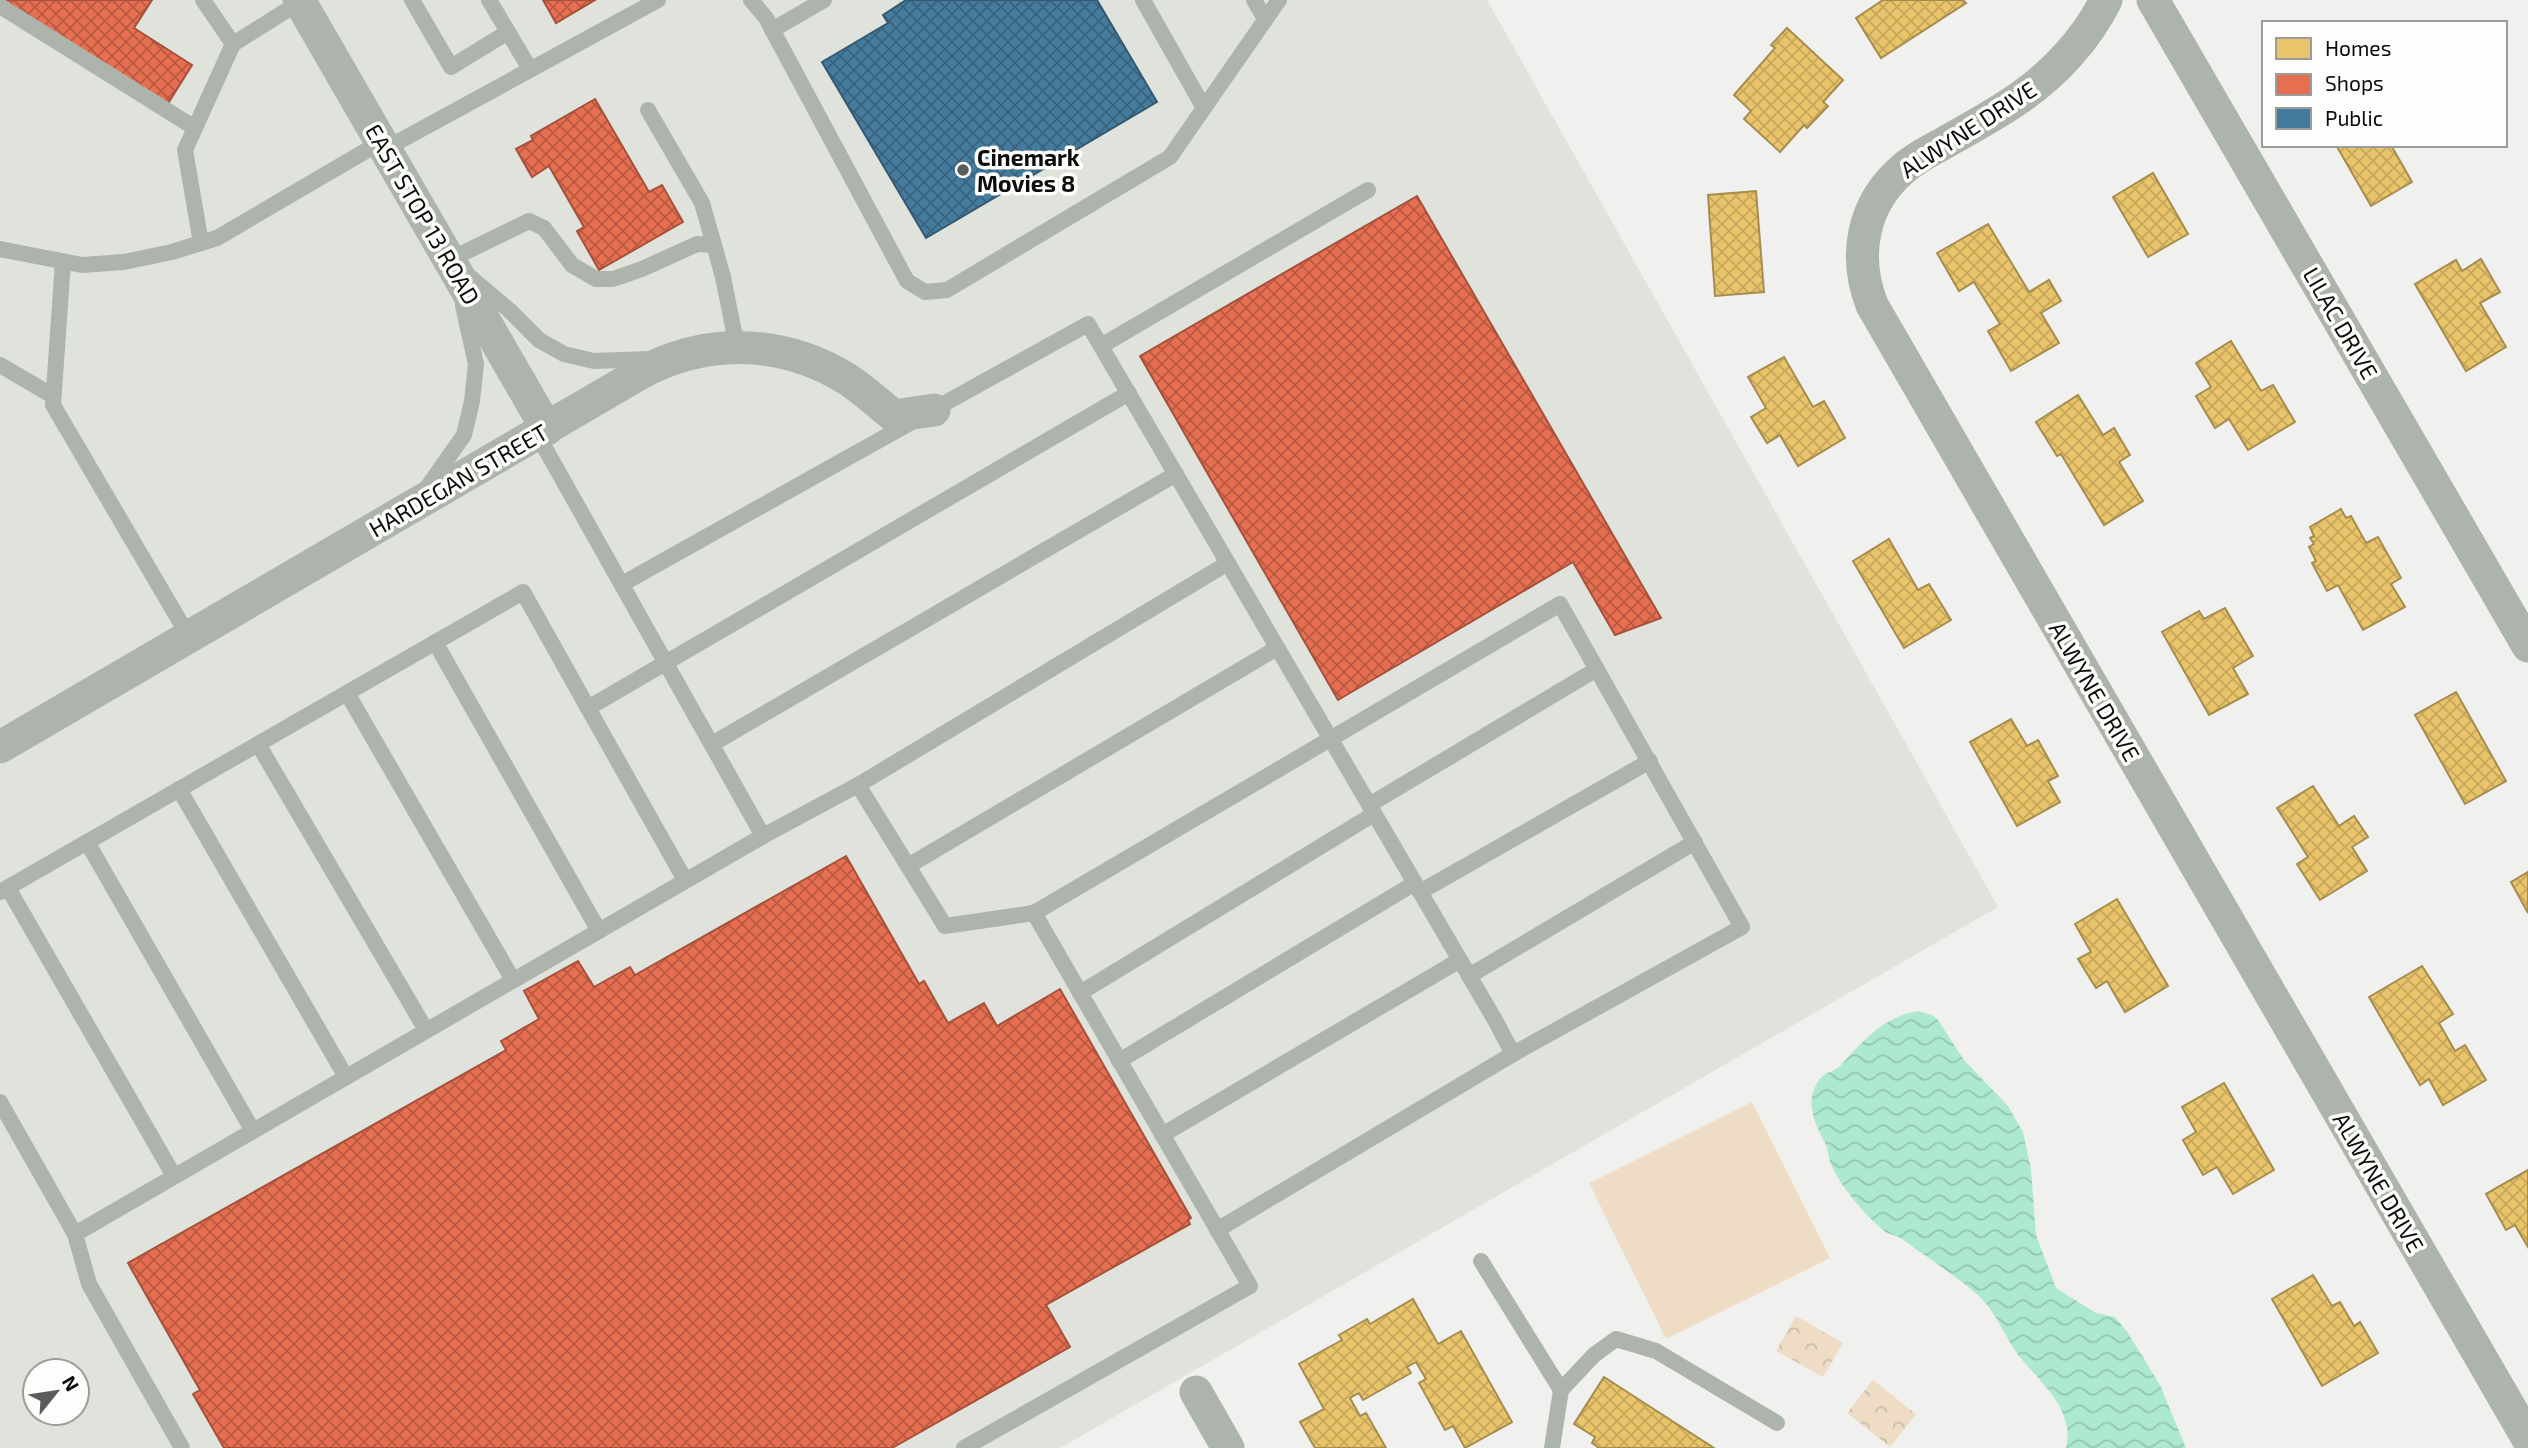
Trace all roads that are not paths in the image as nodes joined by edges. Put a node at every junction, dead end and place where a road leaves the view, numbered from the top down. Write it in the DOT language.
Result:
graph roads {
  1 [pos="203,0"];
  2 [pos="412,0"];
  3 [pos="489,0"];
  4 [pos="658,0"];
  5 [pos="751,0"];
  6 [pos="824,0"];
  7 [pos="1143,0"];
  8 [pos="1254,0"];
  9 [pos="1279,0"];
  10 [pos="2106,0"];
  11 [pos="2153,0"];
  12 [pos="299,1"];
  13 [pos="0,6"];
  14 [pos="1265,19"];
  15 [pos="772,30"];
  16 [pos="508,33"];
  17 [pos="233,44"];
  18 [pos="530,69"];
  19 [pos="1204,108"];
  20 [pos="648,110"];
  21 [pos="195,128"];
  22 [pos="383,146"];
  23 [pos="1368,190"];
  24 [pos="201,243"];
  25 [pos="714,245"];
  26 [pos="0,249"];
  27 [pos="449,260"];
  28 [pos="62,262"];
  29 [pos="1101,346"];
  30 [pos="737,347"];
  31 [pos="675,358"];
  32 [pos="0,365"];
  33 [pos="1129,393"];
  34 [pos="53,396"];
  35 [pos="934,410"];
  36 [pos="542,431"];
  37 [pos="1176,474"];
  38 [pos="416,505"];
  39 [pos="1228,563"];
  40 [pos="622,584"];
  41 [pos="189,637"];
  42 [pos="435,642"];
  43 [pos="2528,646"];
  44 [pos="1277,648"];
  45 [pos="666,663"];
  46 [pos="1597,669"];
  47 [pos="347,693"];
  48 [pos="588,708"];
  49 [pos="1330,738"];
  50 [pos="258,744"];
  51 [pos="712,744"];
  52 [pos="0,747"];
  53 [pos="1650,761"];
  54 [pos="858,785"];
  55 [pos="179,789"];
  56 [pos="1372,809"];
  57 [pos="763,836"];
  58 [pos="87,842"];
  59 [pos="1695,842"];
  60 [pos="908,866"];
  61 [pos="685,880"];
  62 [pos="1418,888"];
  63 [pos="4,890"];
  64 [pos="1034,913"];
  65 [pos="599,931"];
  66 [pos="1460,960"];
  67 [pos="1469,976"];
  68 [pos="513,980"];
  69 [pos="1080,993"];
  70 [pos="426,1030"];
  71 [pos="1513,1054"];
  72 [pos="1119,1061"];
  73 [pos="346,1077"];
  74 [pos="0,1102"];
  75 [pos="253,1131"];
  76 [pos="1162,1135"];
  77 [pos="174,1176"];
  78 [pos="1217,1230"];
  79 [pos="75,1234"];
  80 [pos="1481,1261"];
  81 [pos="1562,1390"];
  82 [pos="1196,1392"];
  83 [pos="1776,1423"];
  84 [pos="2528,1439"];
  85 [pos="182,1448"];
  86 [pos="964,1448"];
  87 [pos="1228,1448"];
  88 [pos="1552,1448"];
  1 -- 17 [label="lane"];
  2 -- 16 [label="lane"];
  3 -- 16 [label="lane"];
  4 -- 18 [label="lane"];
  5 -- 15 [label="lane"];
  6 -- 15 [label="lane"];
  7 -- 19 [label="lane"];
  8 -- 14 [label="lane"];
  9 -- 14 [label="lane"];
  10 -- 84 [label="street, ALWYNE DRIVE"];
  11 -- 43 [label="street, LILAC DRIVE"];
  12 -- 17 [label="lane"];
  12 -- 22 [label="street, EAST STOP 13 ROAD"];
  13 -- 21 [label="lane"];
  14 -- 19 [label="lane"];
  15 -- 19 [label="lane"];
  16 -- 18 [label="lane"];
  17 -- 21 [label="lane"];
  18 -- 22 [label="lane"];
  20 -- 25 [label="lane"];
  21 -- 24 [label="lane"];
  22 -- 24 [label="lane"];
  22 -- 27 [label="street, EAST STOP 13 ROAD"];
  23 -- 29 [label="lane"];
  24 -- 28 [label="lane"];
  25 -- 27 [label="lane"];
  25 -- 30 [label="lane"];
  26 -- 28 [label="lane"];
  27 -- 31 [label="lane"];
  27 -- 36 [label="street, EAST STOP 13 ROAD"];
  27 -- 38 [label="lane"];
  28 -- 34 [label="lane"];
  29 -- 33 [label="lane"];
  29 -- 35 [label="lane"];
  30 -- 31 [label="street, HARDEGAN STREET"];
  30 -- 35 [label="street, HARDEGAN STREET"];
  31 -- 36 [label="street, HARDEGAN STREET"];
  32 -- 34 [label="lane"];
  33 -- 37 [label="lane"];
  33 -- 45 [label="lane"];
  34 -- 41 [label="lane"];
  35 -- 40 [label="lane"];
  36 -- 38 [label="street, HARDEGAN STREET"];
  36 -- 40 [label="lane"];
  37 -- 39 [label="lane"];
  37 -- 51 [label="lane"];
  38 -- 41 [label="street, HARDEGAN STREET"];
  39 -- 44 [label="lane"];
  39 -- 54 [label="lane"];
  40 -- 45 [label="lane"];
  41 -- 52 [label="street, HARDEGAN STREET"];
  42 -- 47 [label="lane"];
  42 -- 48 [label="lane"];
  42 -- 65 [label="lane"];
  44 -- 49 [label="lane"];
  44 -- 60 [label="lane"];
  45 -- 48 [label="lane"];
  45 -- 51 [label="lane"];
  46 -- 49 [label="lane"];
  46 -- 53 [label="lane"];
  46 -- 56 [label="lane"];
  47 -- 50 [label="lane"];
  47 -- 68 [label="lane"];
  48 -- 61 [label="lane"];
  49 -- 56 [label="lane"];
  49 -- 64 [label="lane"];
  50 -- 55 [label="lane"];
  50 -- 70 [label="lane"];
  51 -- 57 [label="lane"];
  53 -- 59 [label="lane"];
  53 -- 62 [label="lane"];
  54 -- 57 [label="lane"];
  54 -- 60 [label="lane"];
  55 -- 58 [label="lane"];
  55 -- 73 [label="lane"];
  56 -- 62 [label="lane"];
  56 -- 69 [label="lane"];
  57 -- 61 [label="lane"];
  58 -- 63 [label="lane"];
  58 -- 75 [label="lane"];
  59 -- 67 [label="lane"];
  59 -- 71 [label="lane"];
  60 -- 64 [label="lane"];
  61 -- 65 [label="lane"];
  62 -- 66 [label="lane"];
  62 -- 72 [label="lane"];
  63 -- 77 [label="lane"];
  64 -- 69 [label="lane"];
  65 -- 68 [label="lane"];
  66 -- 67 [label="lane"];
  66 -- 76 [label="lane"];
  67 -- 71 [label="lane"];
  68 -- 70 [label="lane"];
  69 -- 72 [label="lane"];
  70 -- 73 [label="lane"];
  71 -- 78 [label="lane"];
  72 -- 76 [label="lane"];
  73 -- 75 [label="lane"];
  74 -- 79 [label="lane"];
  75 -- 77 [label="lane"];
  76 -- 78 [label="lane"];
  77 -- 79 [label="lane"];
  78 -- 86 [label="lane"];
  79 -- 85 [label="lane"];
  80 -- 81 [label="lane"];
  81 -- 83 [label="lane"];
  81 -- 88 [label="lane"];
  82 -- 87 [label="street"];
}
